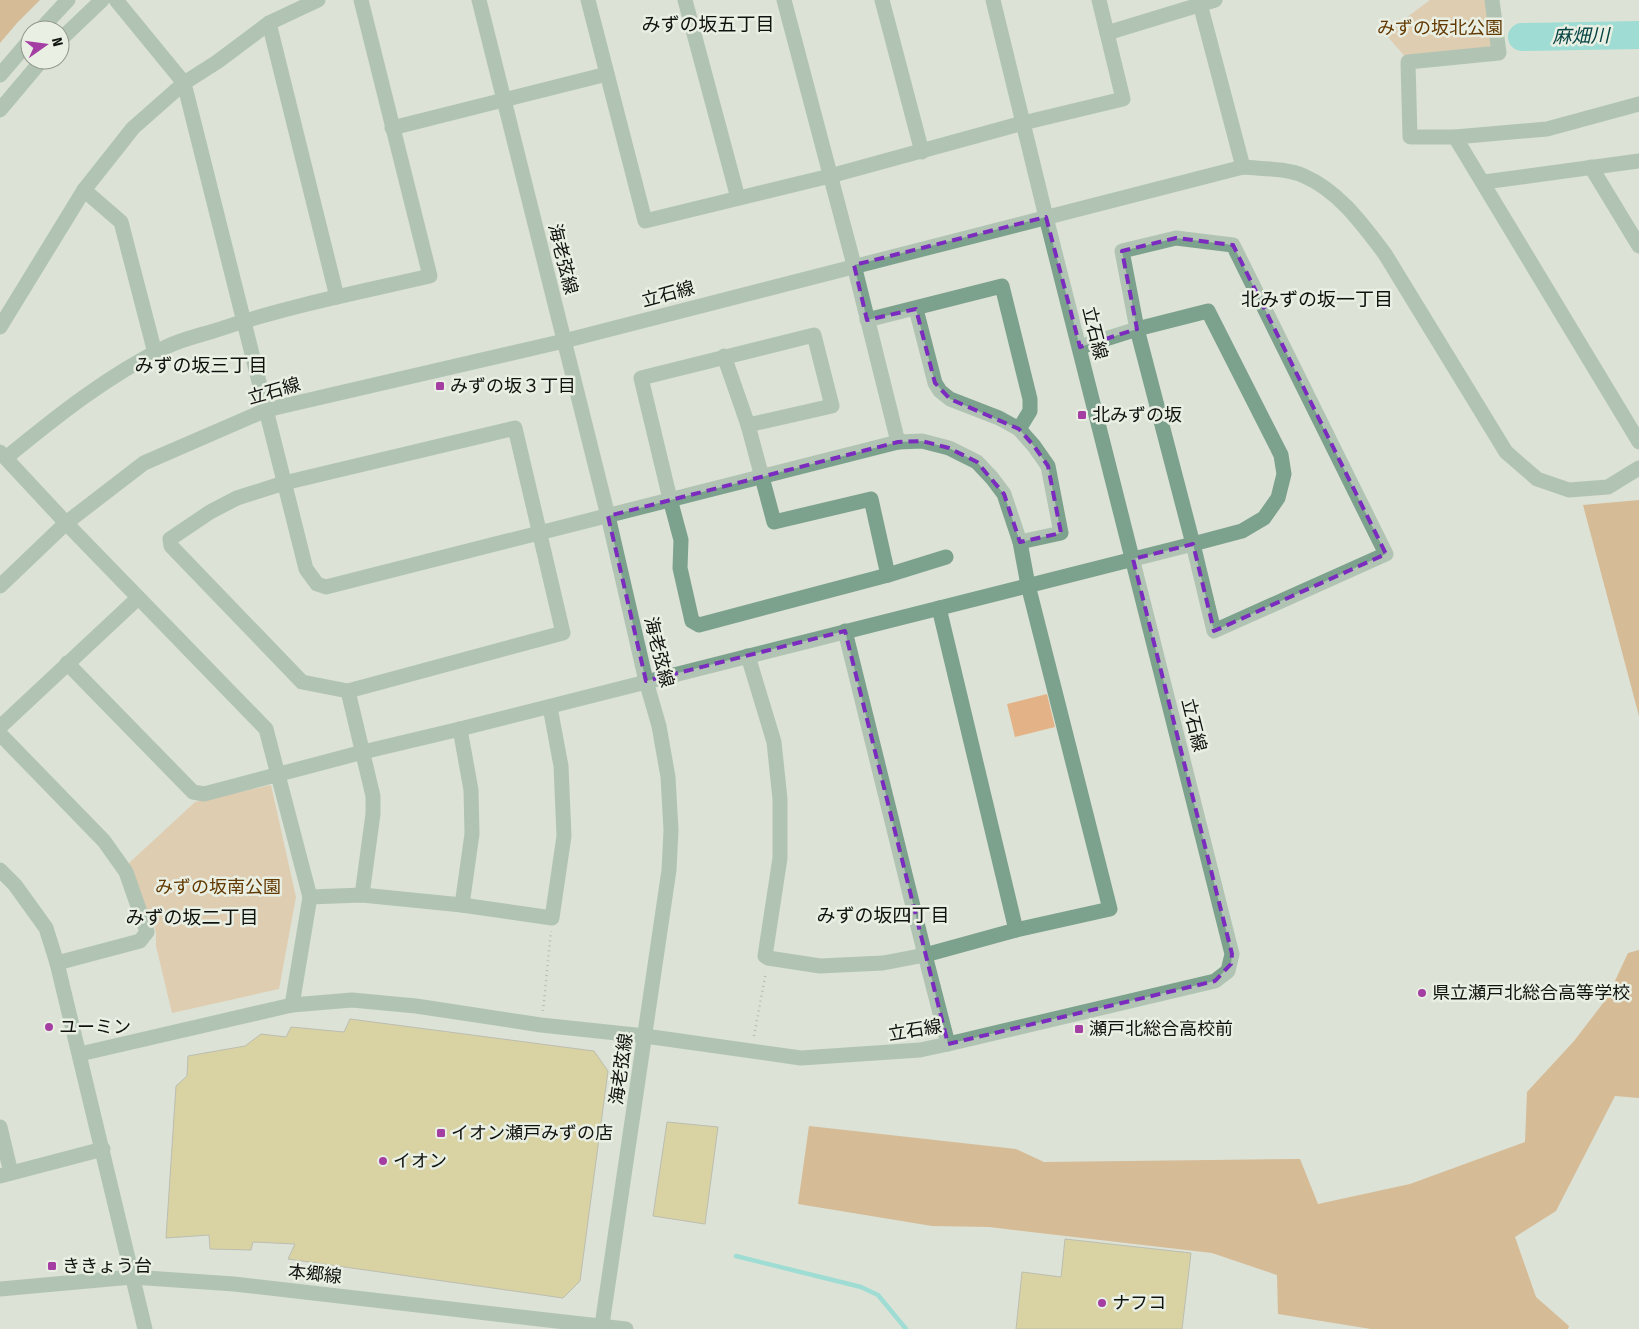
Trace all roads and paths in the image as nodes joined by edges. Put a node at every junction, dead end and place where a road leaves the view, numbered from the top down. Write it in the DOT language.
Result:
graph roads {
  1 [pos="68,0"];
  2 [pos="102,0"];
  3 [pos="116,0"];
  4 [pos="318,0"];
  5 [pos="361,0"];
  6 [pos="479,0"];
  7 [pos="588,0"];
  8 [pos="686,0"];
  9 [pos="784,0"];
  10 [pos="882,0"];
  11 [pos="993,0"];
  12 [pos="1099,0"];
  13 [pos="1215,0"];
  14 [pos="1492,0"];
  15 [pos="1199,2"];
  16 [pos="49,20"];
  17 [pos="269,23"];
  18 [pos="70,30"];
  19 [pos="1107,33"];
  20 [pos="20,51"];
  21 [pos="34,70"];
  22 [pos="0,74"];
  23 [pos="607,74"];
  24 [pos="184,83"];
  25 [pos="504,100"];
  26 [pos="1639,104"];
  27 [pos="0,110"];
  28 [pos="1023,123"];
  29 [pos="392,128"];
  30 [pos="1455,137"];
  31 [pos="922,152"];
  32 [pos="1639,161"];
  33 [pos="1591,167"];
  34 [pos="1243,168"];
  35 [pos="830,176"];
  36 [pos="1484,182"];
  37 [pos="84,190"];
  38 [pos="738,198"];
  39 [pos="1046,217"];
  40 [pos="1639,246"];
  41 [pos="854,265"];
  42 [pos="337,297"];
  43 [pos="916,308"];
  44 [pos="867,320"];
  45 [pos="243,321"];
  46 [pos="0,327"];
  47 [pos="1137,329"];
  48 [pos="564,340"];
  49 [pos="1080,346"];
  50 [pos="155,353"];
  51 [pos="724,356"];
  52 [pos="266,410"];
  53 [pos="748,425"];
  54 [pos="1019,429"];
  55 [pos="898,442"];
  56 [pos="1639,442"];
  57 [pos="3,454"];
  58 [pos="1639,468"];
  59 [pos="762,476"];
  60 [pos="284,483"];
  61 [pos="670,499"];
  62 [pos="608,516"];
  63 [pos="66,523"];
  64 [pos="539,533"];
  65 [pos="1020,542"];
  66 [pos="1193,544"];
  67 [pos="946,557"];
  68 [pos="1132,560"];
  69 [pos="888,575"];
  70 [pos="1028,585"];
  71 [pos="0,586"];
  72 [pos="138,598"];
  73 [pos="939,608"];
  74 [pos="845,631"];
  75 [pos="748,656"];
  76 [pos="67,664"];
  77 [pos="646,682"];
  78 [pos="348,691"];
  79 [pos="550,707"];
  80 [pos="0,727"];
  81 [pos="460,729"];
  82 [pos="0,734"];
  83 [pos="363,752"];
  84 [pos="278,775"];
  85 [pos="0,870"];
  86 [pos="362,895"];
  87 [pos="310,897"];
  88 [pos="462,905"];
  89 [pos="552,918"];
  90 [pos="1016,930"];
  91 [pos="925,955"];
  92 [pos="768,958"];
  93 [pos="57,963"];
  94 [pos="292,1005"];
  95 [pos="541,1025"];
  96 [pos="644,1036"];
  97 [pos="948,1044"];
  98 [pos="751,1052"];
  99 [pos="80,1054"];
  100 [pos="0,1127"];
  101 [pos="103,1150"];
  102 [pos="5,1174"];
  103 [pos="132,1277"];
  104 [pos="0,1289"];
  105 [pos="601,1327"];
  106 [pos="145,1329"];
  107 [pos="626,1329"];
  1 -- 16 [label="street"];
  2 -- 18 [label="street"];
  3 -- 24 [label="street"];
  4 -- 17 [label="street"];
  5 -- 29 [label="street"];
  6 -- 25 [label="street, 海老弦線"];
  7 -- 23 [label="street"];
  8 -- 38 [label="street"];
  9 -- 35 [label="street"];
  10 -- 31 [label="street"];
  11 -- 28 [label="street"];
  12 -- 19 [label="street"];
  13 -- 15 [label="street"];
  14 -- 30 [label="street"];
  15 -- 19 [label="street"];
  15 -- 34 [label="street"];
  17 -- 24 [label="street"];
  17 -- 42 [label="street"];
  19 -- 28 [label="street"];
  20 -- 22 [label="street"];
  21 -- 27 [label="street"];
  23 -- 25 [label="street"];
  23 -- 38 [label="street"];
  24 -- 37 [label="street"];
  24 -- 45 [label="street"];
  25 -- 29 [label="street"];
  25 -- 48 [label="street, 海老弦線"];
  26 -- 30 [label="street"];
  28 -- 31 [label="street"];
  28 -- 39 [label="street"];
  29 -- 42 [label="street"];
  30 -- 36 [label="street"];
  31 -- 35 [label="street"];
  32 -- 33 [label="street"];
  33 -- 36 [label="street"];
  33 -- 40 [label="street"];
  34 -- 39 [label="street"];
  34 -- 58 [label="street"];
  35 -- 38 [label="street"];
  35 -- 41 [label="street"];
  36 -- 56 [label="street"];
  37 -- 46 [label="street"];
  37 -- 50 [label="street"];
  39 -- 41 [label="street, 立石線"];
  39 -- 49 [label="street, 立石線"];
  41 -- 44 [label="street"];
  41 -- 48 [label="street, 立石線"];
  42 -- 45 [label="street"];
  43 -- 44 [label="street"];
  43 -- 54 [label="street"];
  43 -- 54 [label="street"];
  44 -- 55 [label="street"];
  45 -- 50 [label="street"];
  45 -- 52 [label="street"];
  47 -- 49 [label="street"];
  47 -- 66 [label="street"];
  47 -- 66 [label="street"];
  47 -- 66 [label="street"];
  48 -- 52 [label="street, 立石線"];
  48 -- 62 [label="street, 海老弦線"];
  49 -- 68 [label="street, 立石線"];
  50 -- 57 [label="street"];
  51 -- 53 [label="street"];
  51 -- 53 [label="street"];
  51 -- 61 [label="street"];
  52 -- 60 [label="street"];
  52 -- 63 [label="street, 立石線"];
  53 -- 59 [label="street"];
  54 -- 65 [label="street"];
  55 -- 59 [label="street"];
  55 -- 65 [label="street"];
  57 -- 63 [label="street"];
  59 -- 61 [label="street"];
  59 -- 69 [label="street"];
  60 -- 64 [label="street"];
  60 -- 64 [label="street"];
  60 -- 78 [label="street"];
  61 -- 62 [label="street"];
  61 -- 69 [label="street"];
  62 -- 64 [label="street"];
  62 -- 77 [label="street, 海老弦線"];
  63 -- 71 [label="street, 立石線"];
  63 -- 72 [label="street"];
  64 -- 78 [label="street"];
  65 -- 70 [label="street"];
  66 -- 68 [label="street"];
  67 -- 69 [label="street"];
  68 -- 70 [label="street"];
  68 -- 97 [label="street, 立石線"];
  70 -- 73 [label="street"];
  70 -- 90 [label="street"];
  72 -- 76 [label="street"];
  72 -- 84 [label="street"];
  73 -- 74 [label="street"];
  73 -- 90 [label="street"];
  74 -- 75 [label="street"];
  74 -- 91 [label="street"];
  75 -- 77 [label="street"];
  75 -- 92 [label="street"];
  76 -- 80 [label="street"];
  76 -- 84 [label="street"];
  77 -- 79 [label="street"];
  77 -- 96 [label="street, 海老弦線"];
  78 -- 83 [label="street"];
  79 -- 81 [label="street"];
  79 -- 89 [label="street"];
  81 -- 83 [label="street"];
  81 -- 88 [label="street"];
  82 -- 93 [label="street"];
  83 -- 84 [label="street"];
  83 -- 86 [label="street"];
  84 -- 87 [label="street"];
  85 -- 93 [label="street"];
  86 -- 87 [label="street"];
  86 -- 88 [label="street"];
  87 -- 94 [label="street"];
  88 -- 89 [label="street"];
  89 -- 95 [label="path"];
  90 -- 91 [label="street"];
  91 -- 92 [label="street"];
  91 -- 97 [label="street"];
  92 -- 98 [label="path"];
  93 -- 99 [label="street"];
  94 -- 95 [label="street, 立石線"];
  94 -- 99 [label="street, 立石線"];
  95 -- 96 [label="street, 立石線"];
  96 -- 98 [label="street, 立石線"];
  96 -- 105 [label="street, 海老弦線"];
  97 -- 98 [label="street, 立石線"];
  99 -- 101 [label="street"];
  100 -- 102 [label="street"];
  101 -- 102 [label="street"];
  101 -- 103 [label="street"];
  103 -- 104 [label="street, 本郷線"];
  103 -- 105 [label="street, 本郷線"];
  103 -- 106 [label="street"];
  105 -- 107 [label="street, 本郷線"];
}
